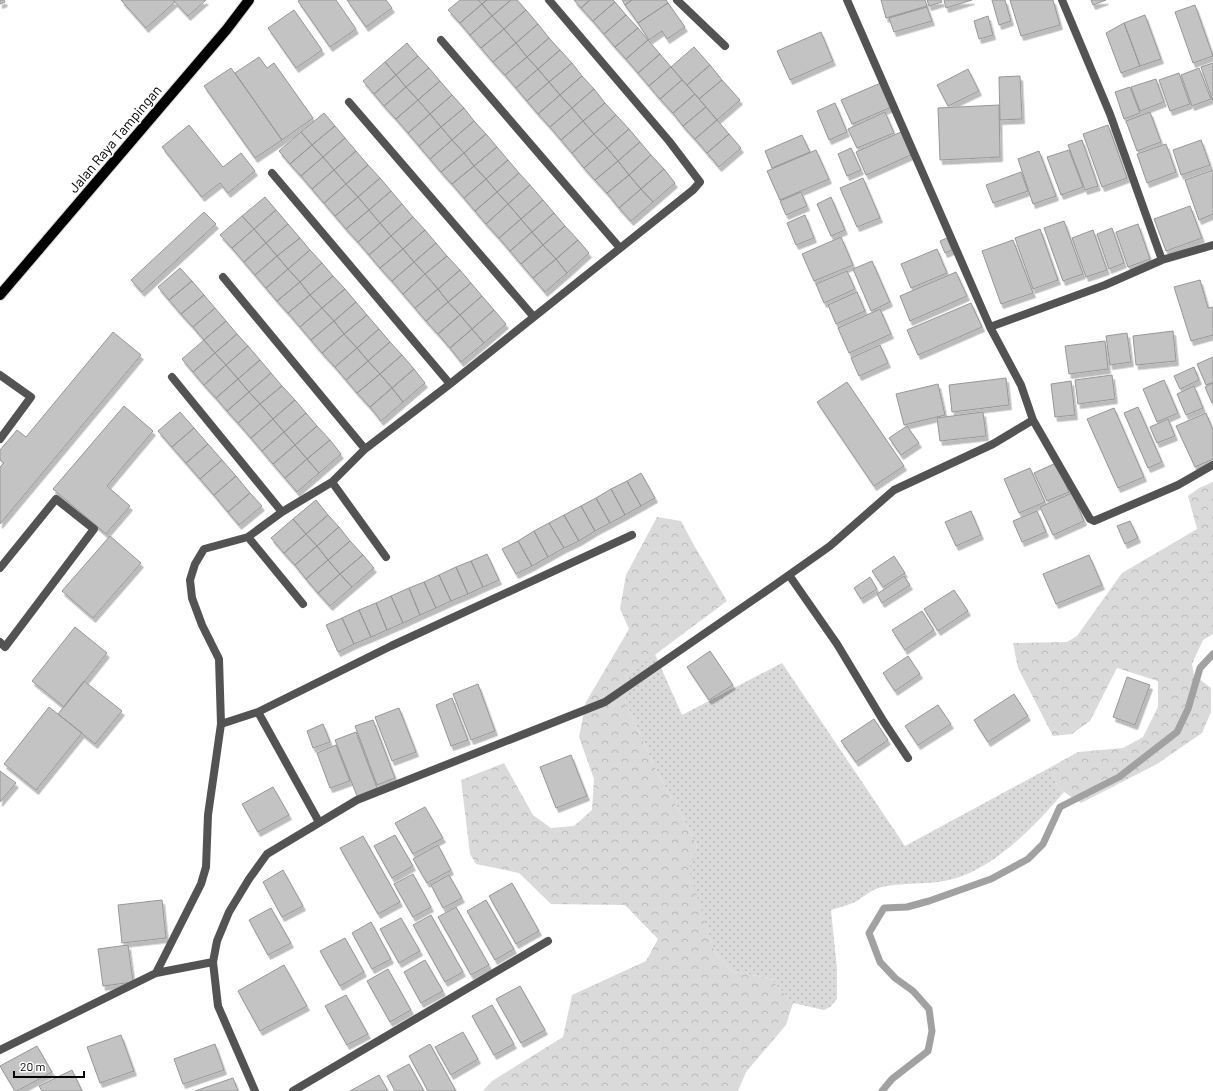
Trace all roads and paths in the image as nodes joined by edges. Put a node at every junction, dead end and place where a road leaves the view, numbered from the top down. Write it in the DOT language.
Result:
graph roads {
  1 [pos="249,0"];
  2 [pos="549,0"];
  3 [pos="677,0"];
  4 [pos="847,0"];
  5 [pos="1062,0"];
  6 [pos="441,40"];
  7 [pos="725,46"];
  8 [pos="348,102"];
  9 [pos="272,173"];
  10 [pos="1213,245"];
  11 [pos="620,248"];
  12 [pos="1162,260"];
  13 [pos="223,277"];
  14 [pos="0,295"];
  15 [pos="534,316"];
  16 [pos="990,327"];
  17 [pos="0,375"];
  18 [pos="172,377"];
  19 [pos="450,384"];
  20 [pos="1034,420"];
  21 [pos="0,439"];
  22 [pos="365,449"];
  23 [pos="1213,465"];
  24 [pos="332,482"];
  25 [pos="282,512"];
  26 [pos="632,536"];
  27 [pos="248,537"];
  28 [pos="386,557"];
  29 [pos="0,568"];
  30 [pos="790,575"];
  31 [pos="303,604"];
  32 [pos="0,642"];
  33 [pos="258,712"];
  34 [pos="221,724"];
  35 [pos="908,758"];
  36 [pos="319,822"];
  37 [pos="548,941"];
  38 [pos="213,962"];
  39 [pos="156,973"];
  40 [pos="0,1050"];
  41 [pos="255,1091"];
  42 [pos="293,1091"];
  1 -- 14 [label="main road, Jalan Raya Tampingan"];
  2 -- 11 [label="street"];
  3 -- 7 [label="street"];
  4 -- 16 [label="street"];
  5 -- 12 [label="street"];
  6 -- 11 [label="street"];
  8 -- 15 [label="street"];
  9 -- 19 [label="street"];
  10 -- 12 [label="street"];
  11 -- 15 [label="street"];
  12 -- 16 [label="street"];
  13 -- 22 [label="street"];
  15 -- 19 [label="street"];
  16 -- 20 [label="street"];
  17 -- 21 [label="street"];
  18 -- 25 [label="street"];
  19 -- 22 [label="street"];
  20 -- 23 [label="street"];
  20 -- 30 [label="street"];
  22 -- 24 [label="street"];
  24 -- 25 [label="street"];
  24 -- 28 [label="street"];
  25 -- 27 [label="street"];
  26 -- 33 [label="street"];
  27 -- 31 [label="street"];
  27 -- 34 [label="street"];
  29 -- 32 [label="street"];
  30 -- 35 [label="street"];
  30 -- 36 [label="street"];
  33 -- 34 [label="street"];
  33 -- 36 [label="street"];
  34 -- 39 [label="street"];
  36 -- 38 [label="street"];
  37 -- 42 [label="street"];
  38 -- 39 [label="street"];
  38 -- 41 [label="street"];
  39 -- 40 [label="street"];
}
